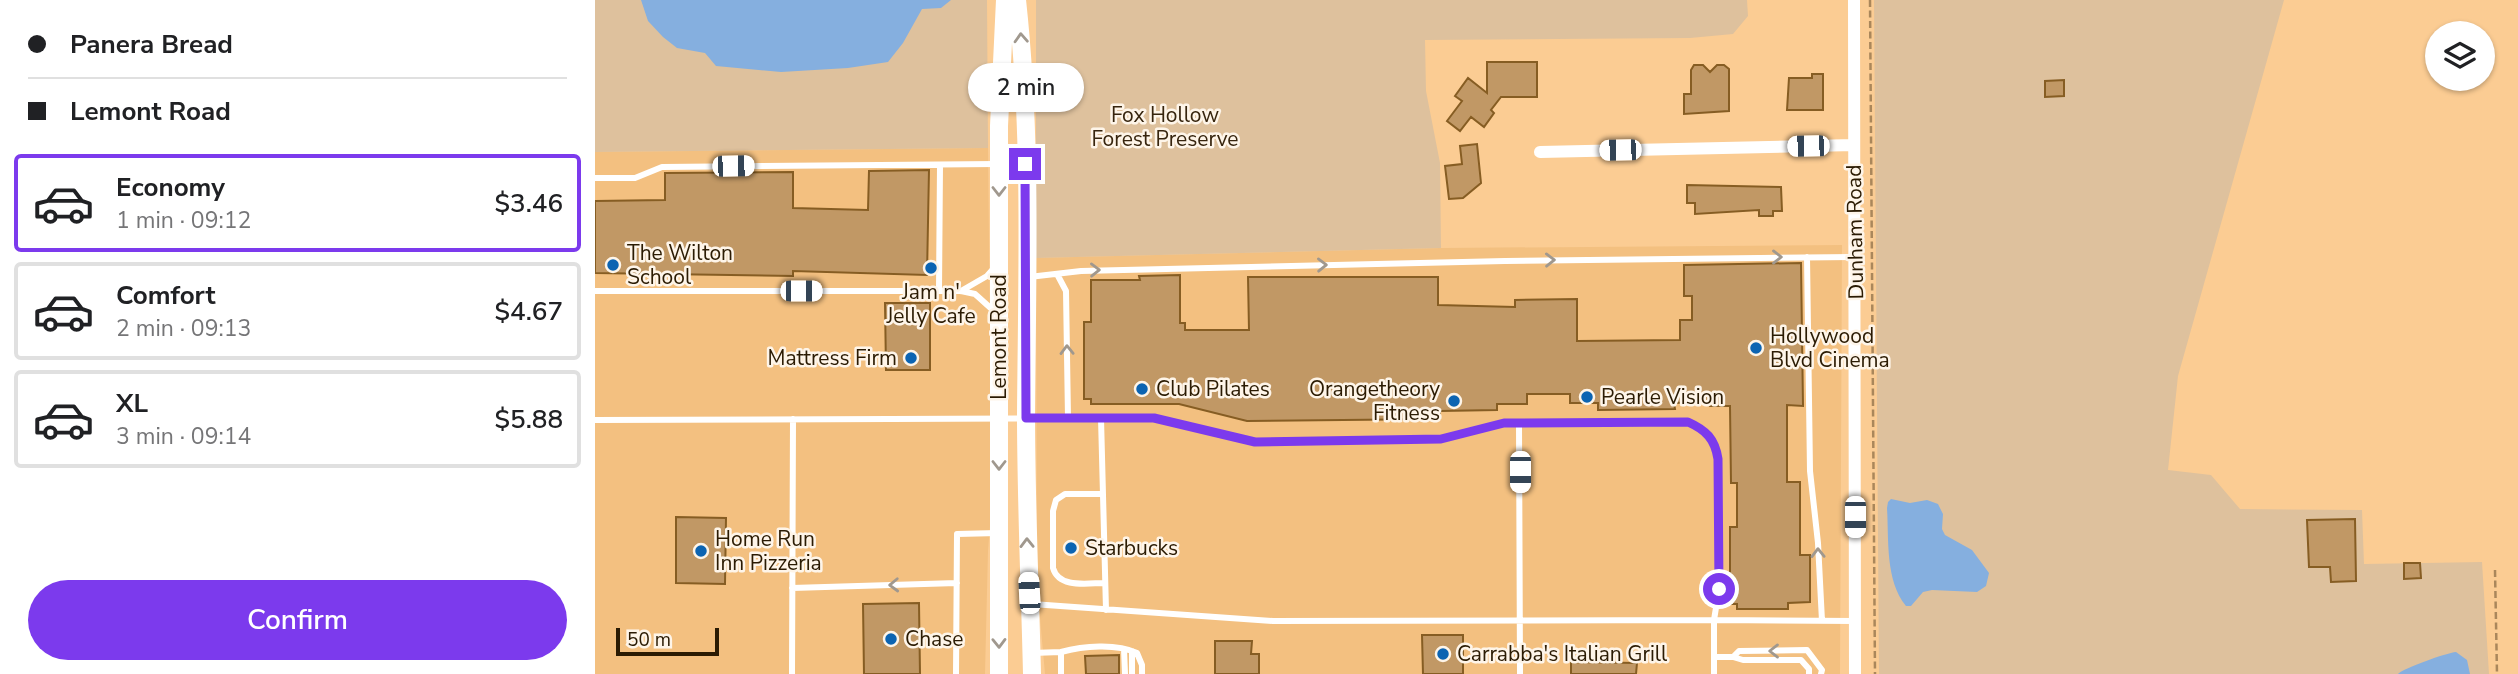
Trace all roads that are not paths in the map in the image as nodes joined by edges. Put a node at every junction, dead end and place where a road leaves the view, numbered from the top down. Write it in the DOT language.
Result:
graph roads {
  1 [pos="1005,0"];
  2 [pos="1017,0"];
  3 [pos="1854,0"];
  4 [pos="1854,145"];
  5 [pos="1540,152"];
  6 [pos="999,164"];
  7 [pos="940,166"];
  8 [pos="595,178"];
  9 [pos="1807,257"];
  10 [pos="1855,257"];
  11 [pos="998,264"];
  12 [pos="1057,274"];
  13 [pos="1027,277"];
  14 [pos="939,290"];
  15 [pos="595,291"];
  16 [pos="961,291"];
  17 [pos="999,316"];
  18 [pos="999,418"];
  19 [pos="1026,418"];
  20 [pos="1068,418"];
  21 [pos="1101,418"];
  22 [pos="793,419"];
  23 [pos="595,420"];
  24 [pos="1520,423"];
  25 [pos="1103,494"];
  26 [pos="1000,533"];
  27 [pos="957,583"];
  28 [pos="1105,583"];
  29 [pos="792,588"];
  30 [pos="1030,604"];
  31 [pos="1106,610"];
  32 [pos="1520,620"];
  33 [pos="1714,620"];
  34 [pos="1822,621"];
  35 [pos="1855,621"];
  36 [pos="1124,649"];
  37 [pos="1132,651"];
  38 [pos="1061,652"];
  39 [pos="1031,653"];
  40 [pos="1714,657"];
  41 [pos="1733,657"];
  42 [pos="792,674"];
  43 [pos="957,674"];
  44 [pos="999,674"];
  45 [pos="1032,674"];
  46 [pos="1061,674"];
  47 [pos="1125,674"];
  48 [pos="1132,674"];
  49 [pos="1142,674"];
  50 [pos="1520,674"];
  51 [pos="1714,674"];
  52 [pos="1809,674"];
  53 [pos="1821,674"];
  54 [pos="1855,674"];
  1 -- 6 [label="main road, Lemont Road"];
  13 -- 2 [label="main road, Lemont Road, one-way"];
  3 -- 4 [label="street, Dunham Road"];
  4 -- 5 [label="street"];
  4 -- 10 [label="street, Dunham Road"];
  6 -- 7 [label="lane"];
  6 -- 11 [label="main road, Lemont Road, one-way"];
  7 -- 8 [label="lane"];
  7 -- 14 [label="lane"];
  9 -- 10 [label="lane"];
  12 -- 9 [label="lane, one-way"];
  34 -- 9 [label="lane, one-way"];
  10 -- 35 [label="street, Dunham Road"];
  11 -- 16 [label="lane"];
  11 -- 17 [label="main road, Lemont Road"];
  12 -- 13 [label="lane"];
  20 -- 12 [label="lane, one-way"];
  13 -- 19 [label="main road, Lemont Road"];
  14 -- 15 [label="lane"];
  14 -- 16 [label="lane"];
  16 -- 17 [label="lane"];
  17 -- 18 [label="main road, Lemont Road"];
  18 -- 19 [label="lane"];
  18 -- 22 [label="lane"];
  18 -- 26 [label="main road, Lemont Road, one-way"];
  19 -- 20 [label="lane"];
  30 -- 19 [label="main road, Lemont Road, one-way"];
  20 -- 21 [label="lane"];
  21 -- 24 [label="lane"];
  21 -- 25 [label="lane"];
  22 -- 23 [label="lane"];
  22 -- 29 [label="lane"];
  24 -- 32 [label="lane"];
  24 -- 33 [label="lane"];
  25 -- 28 [label="lane"];
  25 -- 28 [label="lane"];
  26 -- 27 [label="lane"];
  26 -- 44 [label="main road, Lemont Road, one-way"];
  27 -- 29 [label="lane, one-way"];
  27 -- 43 [label="lane"];
  28 -- 31 [label="lane"];
  29 -- 42 [label="lane"];
  30 -- 31 [label="lane"];
  30 -- 39 [label="main road, Lemont Road"];
  31 -- 32 [label="lane"];
  32 -- 33 [label="lane"];
  32 -- 50 [label="lane"];
  33 -- 34 [label="lane"];
  33 -- 40 [label="lane"];
  34 -- 35 [label="lane"];
  35 -- 54 [label="street, Dunham Road"];
  36 -- 37 [label="lane"];
  36 -- 38 [label="lane"];
  36 -- 47 [label="lane"];
  37 -- 48 [label="lane"];
  37 -- 49 [label="lane"];
  38 -- 39 [label="lane"];
  38 -- 46 [label="lane"];
  39 -- 45 [label="main road, Lemont Road"];
  40 -- 41 [label="lane"];
  40 -- 51 [label="lane"];
  41 -- 52 [label="lane"];
  53 -- 41 [label="lane, one-way"];
}
